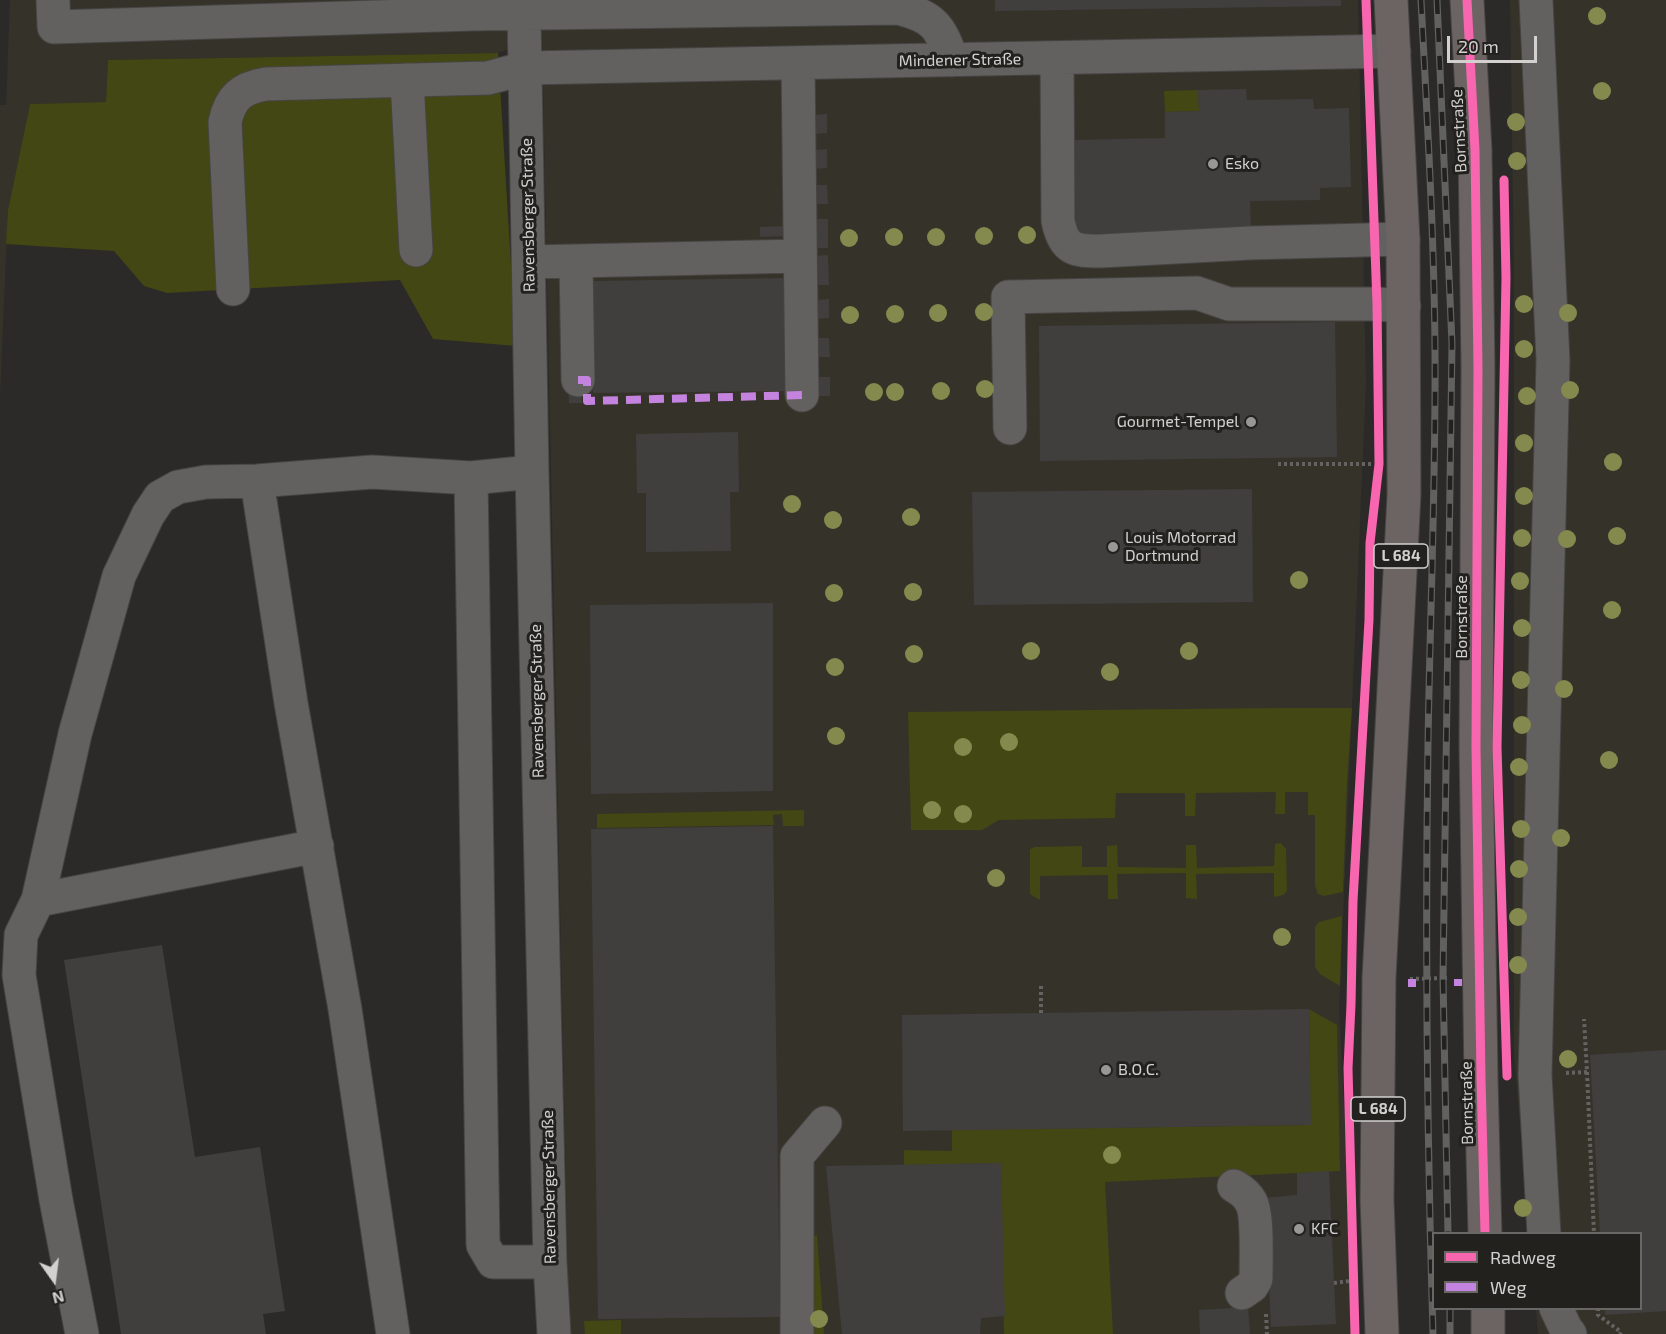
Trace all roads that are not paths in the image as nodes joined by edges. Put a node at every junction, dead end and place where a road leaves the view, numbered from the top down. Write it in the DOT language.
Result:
graph roads {
  1 [pos="53,0"];
  2 [pos="1390,0"];
  3 [pos="1467,0"];
  4 [pos="1536,0"];
  5 [pos="139,12"];
  6 [pos="524,14"];
  7 [pos="1394,51"];
  8 [pos="1057,58"];
  9 [pos="952,60"];
  10 [pos="798,63"];
  11 [pos="526,68"];
  12 [pos="407,80"];
  13 [pos="1403,239"];
  14 [pos="417,250"];
  15 [pos="800,256"];
  16 [pos="576,261"];
  17 [pos="529,262"];
  18 [pos="233,289"];
  19 [pos="1404,306"];
  20 [pos="578,380"];
  21 [pos="802,395"];
  22 [pos="1010,428"];
  23 [pos="532,472"];
  24 [pos="471,478"];
  25 [pos="257,481"];
  26 [pos="316,846"];
  27 [pos="38,900"];
  28 [pos="825,1123"];
  29 [pos="1234,1186"];
  30 [pos="1485,1232"];
  31 [pos="1544,1232"];
  32 [pos="550,1262"];
  33 [pos="1242,1293"];
  34 [pos="1488,1310"];
  35 [pos="1557,1310"];
  36 [pos="82,1334"];
  37 [pos="393,1334"];
  38 [pos="554,1334"];
  39 [pos="797,1334"];
  40 [pos="1382,1334"];
  41 [pos="1488,1334"];
  42 [pos="1570,1334"];
  1 -- 5 [label="street"];
  2 -- 7 [label="main road, L 684"];
  3 -- 30 [label="main road, Bornstraße"];
  4 -- 31 [label="street"];
  5 -- 6 [label="street"];
  6 -- 9 [label="street"];
  6 -- 11 [label="street, Ravensberger Straße"];
  7 -- 8 [label="street, Mindener Straße"];
  7 -- 13 [label="main road, L 684"];
  8 -- 9 [label="street, Mindener Straße"];
  8 -- 13 [label="street"];
  9 -- 10 [label="street, Mindener Straße"];
  10 -- 11 [label="street, Mindener Straße"];
  10 -- 15 [label="street"];
  11 -- 12 [label="street, Mindener Straße"];
  11 -- 17 [label="street, Ravensberger Straße"];
  12 -- 14 [label="street"];
  12 -- 18 [label="street, Mindener Straße"];
  13 -- 19 [label="main road, L 684"];
  15 -- 16 [label="street"];
  15 -- 21 [label="street"];
  16 -- 17 [label="street"];
  16 -- 20 [label="street"];
  17 -- 23 [label="street, Ravensberger Straße"];
  19 -- 22 [label="street"];
  19 -- 40 [label="main road, L 684"];
  23 -- 24 [label="street"];
  23 -- 32 [label="street, Ravensberger Straße"];
  24 -- 25 [label="street"];
  24 -- 32 [label="street"];
  25 -- 26 [label="street"];
  25 -- 27 [label="street"];
  26 -- 27 [label="street"];
  26 -- 37 [label="street"];
  27 -- 36 [label="street"];
  28 -- 39 [label="street"];
  29 -- 33 [label="street"];
  32 -- 38 [label="street, Ravensberger Straße"];
  34 -- 41 [label="main road"];
  35 -- 42 [label="street"];
}
